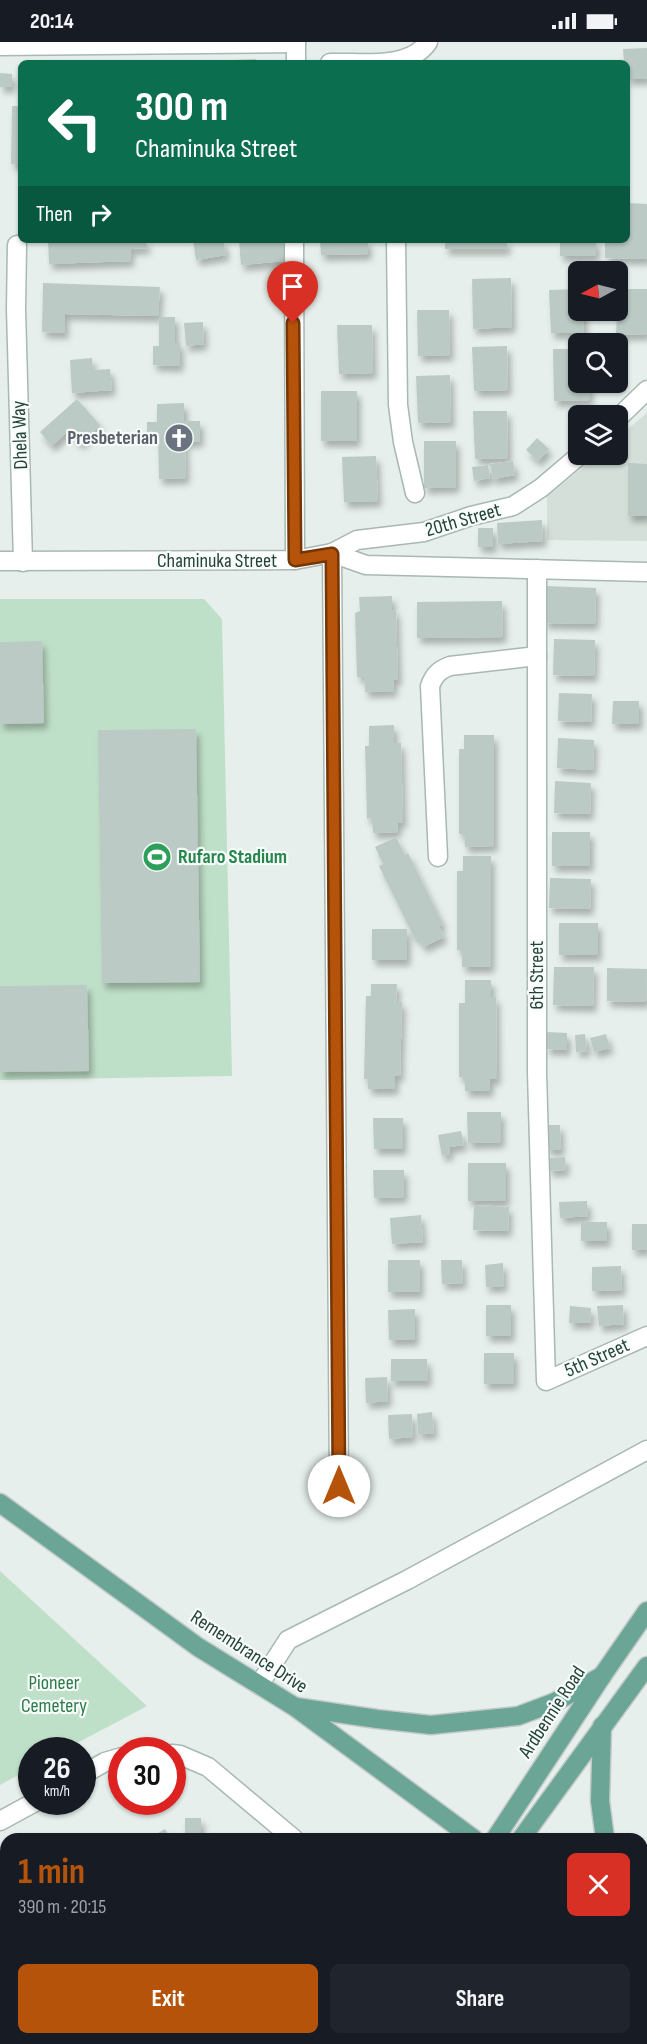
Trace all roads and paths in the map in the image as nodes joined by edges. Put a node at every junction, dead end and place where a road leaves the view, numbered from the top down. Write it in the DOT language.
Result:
graph roads {
  1 [pos="296,42"];
  2 [pos="428,42"];
  3 [pos="0,46"];
  4 [pos="296,60"];
  5 [pos="401,60"];
  6 [pos="294,243"];
  7 [pos="396,243"];
  8 [pos="16,245"];
  9 [pos="8,309"];
  10 [pos="647,390"];
  11 [pos="628,408"];
  12 [pos="568,465"];
  13 [pos="415,493"];
  14 [pos="332,554"];
  15 [pos="295,560"];
  16 [pos="0,561"];
  17 [pos="23,562"];
  18 [pos="537,569"];
  19 [pos="647,572"];
  20 [pos="537,656"];
  21 [pos="438,857"];
  22 [pos="647,1336"];
  23 [pos="546,1381"];
  24 [pos="647,1449"];
  25 [pos="339,1486"];
  26 [pos="0,1503"];
  27 [pos="647,1611"];
  28 [pos="647,1666"];
  29 [pos="602,1676"];
  30 [pos="259,1685"];
  31 [pos="295,1707"];
  32 [pos="602,1726"];
  33 [pos="186,1758"];
  34 [pos="18,1811"];
  35 [pos="0,1821"];
  36 [pos="287,1833"];
  37 [pos="466,1833"];
  38 [pos="499,1833"];
  39 [pos="525,1833"];
  40 [pos="604,1833"];
  1 -- 3 [label="street"];
  1 -- 4 [label="street"];
  2 -- 5 [label="street"];
  6 -- 15 [label="street"];
  7 -- 13 [label="street"];
  8 -- 9 [label="street, Dhela Way"];
  9 -- 17 [label="street, Dhela Way"];
  10 -- 11 [label="street"];
  12 -- 14 [label="street, 20th Street"];
  14 -- 15 [label="street, Chaminuka Street"];
  14 -- 18 [label="street, Chaminuka Street"];
  14 -- 25 [label="street"];
  15 -- 17 [label="street, Chaminuka Street"];
  16 -- 17 [label="street, Chaminuka Street"];
  18 -- 19 [label="street, Chaminuka Street"];
  18 -- 20 [label="street, 6th Street"];
  20 -- 21 [label="street"];
  20 -- 23 [label="street, 6th Street"];
  22 -- 23 [label="street, 5th Street"];
  24 -- 30 [label="street"];
  26 -- 30 [label="main road, Remembrance Drive"];
  27 -- 29 [label="main road, Ardbennie Road"];
  28 -- 32 [label="main road"];
  29 -- 31 [label="main road"];
  29 -- 38 [label="main road, Ardbennie Road"];
  30 -- 31 [label="main road, Remembrance Drive"];
  31 -- 37 [label="main road, Remembrance Drive"];
  32 -- 39 [label="main road"];
  32 -- 40 [label="main road"];
  33 -- 36 [label="street"];
  34 -- 35 [label="street"];
}
